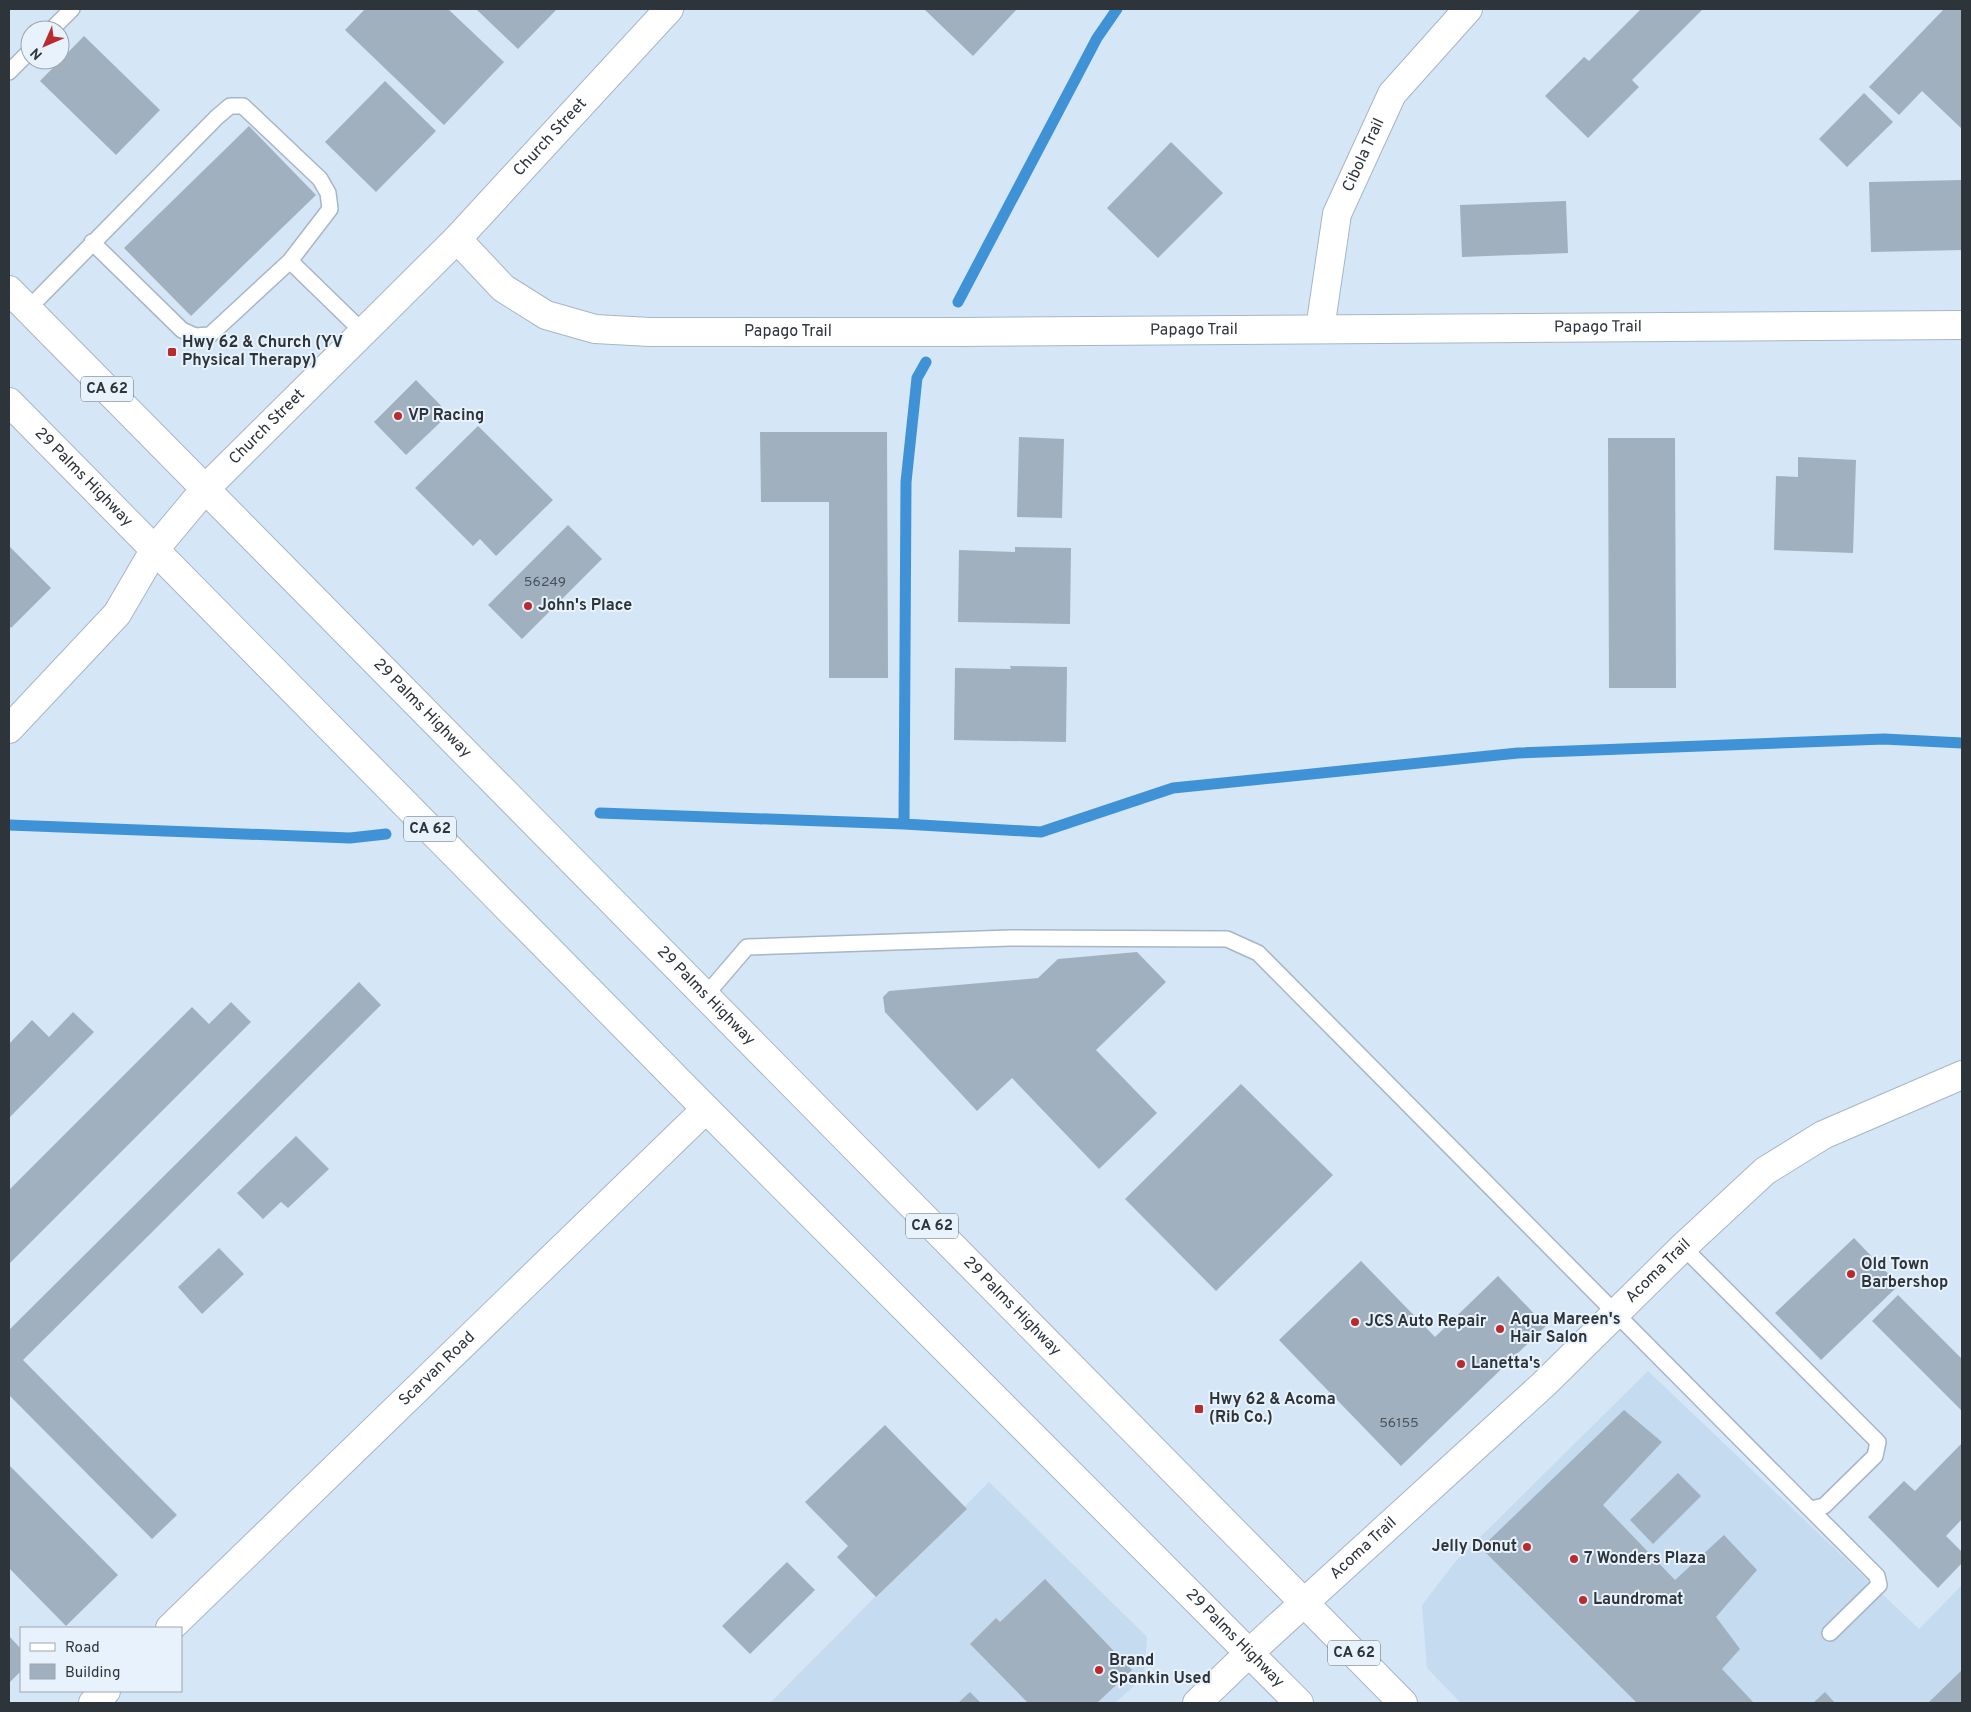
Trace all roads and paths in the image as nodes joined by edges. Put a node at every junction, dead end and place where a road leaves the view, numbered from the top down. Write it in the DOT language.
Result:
graph roads {
  1 [pos="72,9"];
  2 [pos="669,9"];
  3 [pos="1468,9"];
  4 [pos="61,20"];
  5 [pos="20,61"];
  6 [pos="9,72"];
  7 [pos="457,239"];
  8 [pos="92,242"];
  9 [pos="290,261"];
  10 [pos="9,290"];
  11 [pos="28,309"];
  12 [pos="1962,325"];
  13 [pos="1320,329"];
  14 [pos="362,332"];
  15 [pos="9,402"];
  16 [pos="206,488"];
  17 [pos="154,549"];
  18 [pos="9,729"];
  19 [pos="705,996"];
  20 [pos="1962,1075"];
  21 [pos="706,1109"];
  22 [pos="1683,1248"];
  23 [pos="1616,1314"];
  24 [pos="1810,1509"];
  25 [pos="1303,1602"];
  26 [pos="171,1627"];
  27 [pos="1830,1633"];
  28 [pos="1249,1653"];
  29 [pos="105,1692"];
  30 [pos="93,1703"];
  31 [pos="1196,1703"];
  32 [pos="1300,1703"];
  33 [pos="1403,1703"];
  1 -- 4 [label="lane"];
  2 -- 7 [label="street, Church Street"];
  3 -- 13 [label="street, Cibola Trail"];
  5 -- 6 [label="lane"];
  7 -- 13 [label="street, Papago Trail"];
  7 -- 14 [label="street, Church Street"];
  8 -- 9 [label="lane"];
  8 -- 9 [label="lane"];
  8 -- 11 [label="lane"];
  9 -- 14 [label="lane"];
  10 -- 11 [label="street, 29 Palms Highway / CA 62"];
  11 -- 16 [label="street, 29 Palms Highway / CA 62"];
  12 -- 13 [label="street, Papago Trail"];
  14 -- 16 [label="street, Church Street"];
  15 -- 17 [label="street, 29 Palms Highway / CA 62"];
  16 -- 17 [label="street, Church Street"];
  16 -- 19 [label="street, 29 Palms Highway / CA 62"];
  17 -- 18 [label="street, Church Street"];
  17 -- 21 [label="street, 29 Palms Highway / CA 62"];
  19 -- 23 [label="lane"];
  19 -- 25 [label="street, 29 Palms Highway / CA 62"];
  20 -- 22 [label="street, Acoma Trail"];
  21 -- 26 [label="street, Scarvan Road"];
  21 -- 28 [label="street, 29 Palms Highway / CA 62"];
  22 -- 23 [label="street, Acoma Trail"];
  22 -- 24 [label="lane"];
  23 -- 24 [label="lane"];
  23 -- 25 [label="street, Acoma Trail"];
  24 -- 27 [label="lane"];
  25 -- 28 [label="street, Acoma Trail"];
  25 -- 33 [label="street, 29 Palms Highway / CA 62"];
  28 -- 31 [label="street, Acoma Trail"];
  28 -- 32 [label="street, 29 Palms Highway / CA 62"];
  29 -- 30 [label="street"];
}
